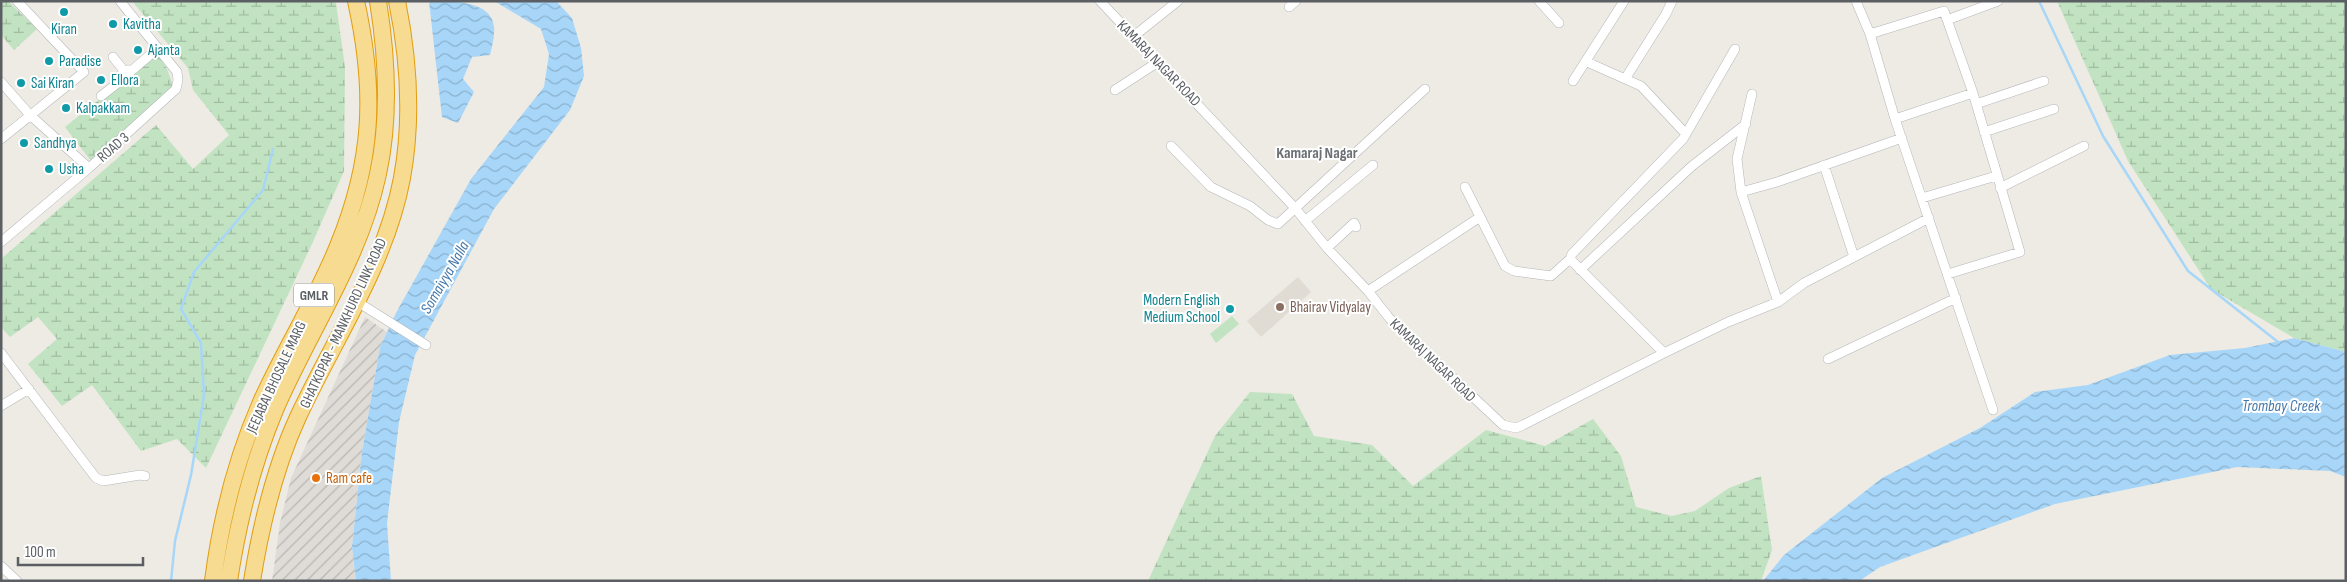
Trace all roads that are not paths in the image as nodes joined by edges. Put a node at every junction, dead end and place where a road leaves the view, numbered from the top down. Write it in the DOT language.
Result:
graph roads {
  1 [pos="17,1"];
  2 [pos="120,1"];
  3 [pos="356,1"];
  4 [pos="378,1"];
  5 [pos="397,1"];
  6 [pos="1100,1"];
  7 [pos="1178,1"];
  8 [pos="1539,1"];
  9 [pos="1624,1"];
  10 [pos="1672,1"];
  11 [pos="1998,1"];
  12 [pos="1857,2"];
  13 [pos="1947,20"];
  14 [pos="1559,23"];
  15 [pos="1870,34"];
  16 [pos="1134,36"];
  17 [pos="158,48"];
  18 [pos="1734,49"];
  19 [pos="113,57"];
  20 [pos="1158,62"];
  21 [pos="1587,62"];
  22 [pos="125,72"];
  23 [pos="1625,79"];
  24 [pos="1573,81"];
  25 [pos="2044,81"];
  26 [pos="1,82"];
  27 [pos="1425,89"];
  28 [pos="1114,90"];
  29 [pos="1973,93"];
  30 [pos="1752,94"];
  31 [pos="101,96"];
  32 [pos="1976,104"];
  33 [pos="2054,109"];
  34 [pos="30,115"];
  35 [pos="1895,118"];
  36 [pos="1746,124"];
  37 [pos="1984,132"];
  38 [pos="1686,134"];
  39 [pos="1902,138"];
  40 [pos="1,139"];
  41 [pos="1170,146"];
  42 [pos="2084,146"];
  43 [pos="1373,165"];
  44 [pos="1824,165"];
  45 [pos="89,168"];
  46 [pos="1996,176"];
  47 [pos="1465,187"];
  48 [pos="2000,188"];
  49 [pos="1741,192"];
  50 [pos="1922,198"];
  51 [pos="1295,208"];
  52 [pos="1480,217"];
  53 [pos="1929,218"];
  54 [pos="1305,221"];
  55 [pos="1356,227"];
  56 [pos="1,242"];
  57 [pos="1327,248"];
  58 [pos="1854,257"];
  59 [pos="1570,259"];
  60 [pos="1580,270"];
  61 [pos="1948,274"];
  62 [pos="1368,291"];
  63 [pos="1956,298"];
  64 [pos="356,301"];
  65 [pos="1778,302"];
  66 [pos="425,344"];
  67 [pos="1,353"];
  68 [pos="1664,353"];
  69 [pos="1828,359"];
  70 [pos="29,389"];
  71 [pos="1,406"];
  72 [pos="1993,410"];
  73 [pos="145,476"];
  74 [pos="1,566"];
  75 [pos="16,581"];
  76 [pos="213,581"];
  77 [pos="229,581"];
  78 [pos="252,581"];
  1 -- 34 [label="street"];
  2 -- 17 [label="street"];
  3 -- 76 [label="highway, JEEJABAI BHOSALE MARG / GMLR"];
  4 -- 77 [label="highway"];
  5 -- 64 [label="highway, GHATKOPAR - MANKHURD LINK ROAD / GMLR"];
  6 -- 16 [label="street, KAMARAJ NAGAR ROAD"];
  7 -- 16 [label="street"];
  8 -- 14 [label="street"];
  9 -- 21 [label="street"];
  10 -- 23 [label="street"];
  11 -- 13 [label="street"];
  12 -- 15 [label="street"];
  13 -- 15 [label="street"];
  13 -- 29 [label="street"];
  15 -- 35 [label="street"];
  16 -- 20 [label="street, KAMARAJ NAGAR ROAD"];
  17 -- 22 [label="street"];
  17 -- 45 [label="street, ROAD 3"];
  18 -- 38 [label="street"];
  19 -- 22 [label="street"];
  20 -- 28 [label="street"];
  20 -- 51 [label="street, KAMARAJ NAGAR ROAD"];
  21 -- 23 [label="street"];
  21 -- 24 [label="street"];
  22 -- 31 [label="street"];
  23 -- 38 [label="street"];
  25 -- 32 [label="street"];
  26 -- 34 [label="street"];
  27 -- 51 [label="street"];
  29 -- 32 [label="street"];
  29 -- 35 [label="street"];
  30 -- 36 [label="street"];
  32 -- 37 [label="street"];
  33 -- 37 [label="street"];
  34 -- 40 [label="street"];
  34 -- 45 [label="street"];
  35 -- 39 [label="street"];
  36 -- 49 [label="street"];
  36 -- 60 [label="street"];
  37 -- 46 [label="street"];
  38 -- 59 [label="street"];
  39 -- 44 [label="street"];
  39 -- 50 [label="street"];
  41 -- 51 [label="street"];
  42 -- 48 [label="street"];
  43 -- 54 [label="street"];
  44 -- 49 [label="street"];
  44 -- 58 [label="street"];
  45 -- 56 [label="street, ROAD 3"];
  46 -- 48 [label="street"];
  46 -- 50 [label="street"];
  47 -- 52 [label="street"];
  48 -- 61 [label="street"];
  49 -- 65 [label="street"];
  50 -- 53 [label="street"];
  51 -- 54 [label="street, KAMARAJ NAGAR ROAD"];
  52 -- 59 [label="street"];
  52 -- 62 [label="street"];
  53 -- 58 [label="street, KAMARAJ NAGAR ROAD"];
  53 -- 61 [label="street"];
  54 -- 57 [label="street, KAMARAJ NAGAR ROAD"];
  55 -- 57 [label="street"];
  57 -- 62 [label="street, KAMARAJ NAGAR ROAD"];
  58 -- 65 [label="street, KAMARAJ NAGAR ROAD"];
  59 -- 60 [label="street"];
  60 -- 68 [label="street"];
  61 -- 63 [label="street"];
  62 -- 68 [label="street, KAMARAJ NAGAR ROAD"];
  63 -- 69 [label="street"];
  63 -- 72 [label="street"];
  64 -- 66 [label="street"];
  64 -- 78 [label="highway, GHATKOPAR - MANKHURD LINK ROAD / GMLR"];
  65 -- 68 [label="street, KAMARAJ NAGAR ROAD"];
  67 -- 70 [label="street"];
  70 -- 71 [label="street"];
  70 -- 73 [label="street"];
  74 -- 75 [label="street"];
}
